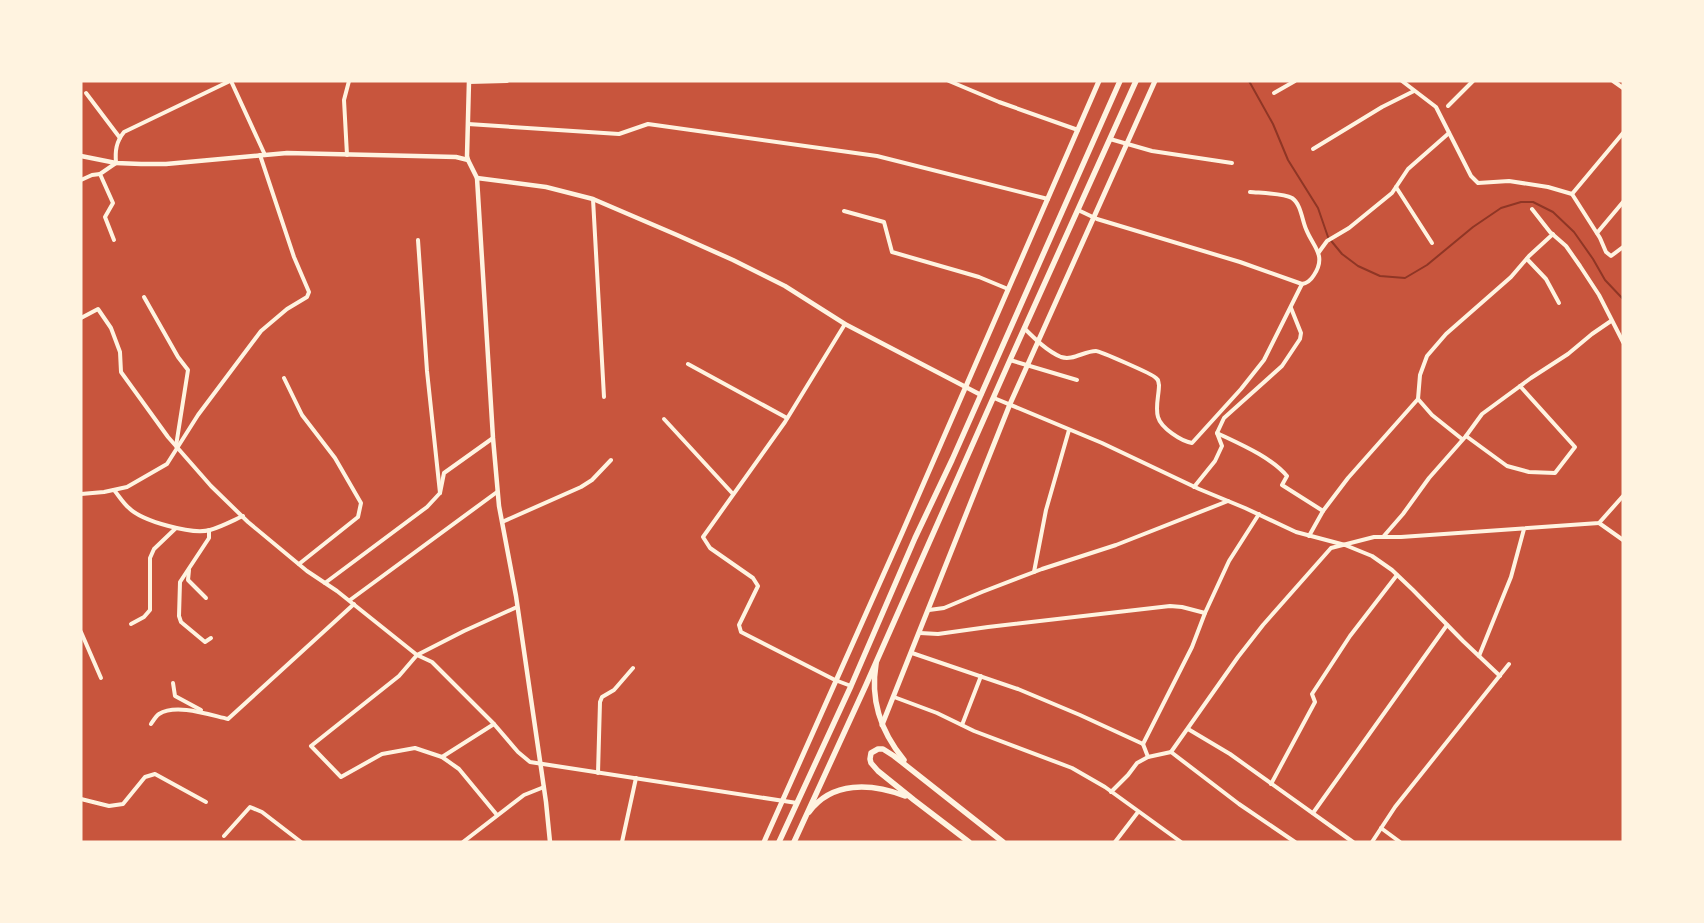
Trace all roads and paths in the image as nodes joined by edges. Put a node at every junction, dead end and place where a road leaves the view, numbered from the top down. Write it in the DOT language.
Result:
graph roads {
  1 [pos="231,81"];
  2 [pos="349,81"];
  3 [pos="507,81"];
  4 [pos="950,81"];
  5 [pos="1099,81"];
  6 [pos="1120,81"];
  7 [pos="1136,81"];
  8 [pos="1155,81"];
  9 [pos="1295,81"];
  10 [pos="1402,81"];
  11 [pos="1473,81"];
  12 [pos="1613,81"];
  13 [pos="469,82"];
  14 [pos="1623,88"];
  15 [pos="1414,91"];
  16 [pos="86,93"];
  17 [pos="1274,93"];
  18 [pos="1448,106"];
  19 [pos="468,124"];
  20 [pos="1078,130"];
  21 [pos="1623,132"];
  22 [pos="1448,133"];
  23 [pos="120,138"];
  24 [pos="1110,139"];
  25 [pos="1127,144"];
  26 [pos="1313,149"];
  27 [pos="263,155"];
  28 [pos="347,155"];
  29 [pos="81,156"];
  30 [pos="468,160"];
  31 [pos="1232,163"];
  32 [pos="116,164"];
  33 [pos="100,174"];
  34 [pos="478,178"];
  35 [pos="81,180"];
  36 [pos="1396,187"];
  37 [pos="1250,192"];
  38 [pos="1572,194"];
  39 [pos="593,199"];
  40 [pos="1048,199"];
  41 [pos="1623,202"];
  42 [pos="1532,209"];
  43 [pos="1078,210"];
  44 [pos="844,211"];
  45 [pos="1094,217"];
  46 [pos="1597,233"];
  47 [pos="1553,234"];
  48 [pos="114,240"];
  49 [pos="418,240"];
  50 [pos="1432,243"];
  51 [pos="1623,247"];
  52 [pos="1319,252"];
  53 [pos="1527,259"];
  54 [pos="1302,284"];
  55 [pos="1008,289"];
  56 [pos="144,297"];
  57 [pos="1559,303"];
  58 [pos="1291,308"];
  59 [pos="81,318"];
  60 [pos="1611,321"];
  61 [pos="845,324"];
  62 [pos="1024,328"];
  63 [pos="1038,341"];
  64 [pos="1623,342"];
  65 [pos="1010,360"];
  66 [pos="688,364"];
  67 [pos="1027,365"];
  68 [pos="284,378"];
  69 [pos="1077,380"];
  70 [pos="1520,386"];
  71 [pos="965,388"];
  72 [pos="981,395"];
  73 [pos="604,397"];
  74 [pos="994,398"];
  75 [pos="1418,398"];
  76 [pos="1010,404"];
  77 [pos="787,418"];
  78 [pos="664,419"];
  79 [pos="1069,430"];
  80 [pos="1217,433"];
  81 [pos="1466,436"];
  82 [pos="493,438"];
  83 [pos="1462,439"];
  84 [pos="177,447"];
  85 [pos="611,460"];
  86 [pos="1194,487"];
  87 [pos="114,490"];
  88 [pos="498,492"];
  89 [pos="440,493"];
  90 [pos="81,494"];
  91 [pos="733,494"];
  92 [pos="1623,496"];
  93 [pos="1228,501"];
  94 [pos="1323,511"];
  95 [pos="1259,514"];
  96 [pos="243,516"];
  97 [pos="502,522"];
  98 [pos="1599,523"];
  99 [pos="176,528"];
  100 [pos="1524,529"];
  101 [pos="209,530"];
  102 [pos="1309,536"];
  103 [pos="1383,537"];
  104 [pos="1623,540"];
  105 [pos="1345,545"];
  106 [pos="299,564"];
  107 [pos="189,570"];
  108 [pos="1034,572"];
  109 [pos="1397,575"];
  110 [pos="325,583"];
  111 [pos="206,598"];
  112 [pos="350,600"];
  113 [pos="354,604"];
  114 [pos="517,607"];
  115 [pos="929,610"];
  116 [pos="1205,613"];
  117 [pos="132,624"];
  118 [pos="1447,625"];
  119 [pos="81,632"];
  120 [pos="920,633"];
  121 [pos="211,638"];
  122 [pos="880,650"];
  123 [pos="912,653"];
  124 [pos="417,655"];
  125 [pos="1479,656"];
  126 [pos="1510,664"];
  127 [pos="633,668"];
  128 [pos="981,676"];
  129 [pos="1500,676"];
  130 [pos="101,678"];
  131 [pos="836,680"];
  132 [pos="173,683"];
  133 [pos="851,686"];
  134 [pos="894,697"];
  135 [pos="205,712"];
  136 [pos="151,724"];
  137 [pos="494,724"];
  138 [pos="962,725"];
  139 [pos="882,726"];
  140 [pos="1188,729"];
  141 [pos="1143,744"];
  142 [pos="1171,752"];
  143 [pos="442,757"];
  144 [pos="1148,757"];
  145 [pos="540,764"];
  146 [pos="912,769"];
  147 [pos="598,773"];
  148 [pos="636,778"];
  149 [pos="1271,784"];
  150 [pos="544,787"];
  151 [pos="1111,792"];
  152 [pos="81,799"];
  153 [pos="914,800"];
  154 [pos="206,802"];
  155 [pos="783,802"];
  156 [pos="797,804"];
  157 [pos="1138,812"];
  158 [pos="1313,813"];
  159 [pos="497,815"];
  160 [pos="802,823"];
  161 [pos="1381,828"];
  162 [pos="224,836"];
  163 [pos="794,841"];
  164 [pos="301,842"];
  165 [pos="463,842"];
  166 [pos="550,842"];
  167 [pos="622,842"];
  168 [pos="764,842"];
  169 [pos="779,842"];
  170 [pos="969,842"];
  171 [pos="1003,842"];
  172 [pos="1115,842"];
  173 [pos="1181,842"];
  174 [pos="1295,842"];
  175 [pos="1352,842"];
  176 [pos="1372,842"];
  177 [pos="1400,842"];
  1 -- 23 [label="street"];
  1 -- 27 [label="street"];
  2 -- 28 [label="street"];
  3 -- 13 [label="street"];
  4 -- 20 [label="street"];
  5 -- 20 [label="main road"];
  6 -- 72 [label="main road"];
  7 -- 24 [label="main road"];
  8 -- 25 [label="main road"];
  9 -- 17 [label="street"];
  10 -- 15 [label="street"];
  11 -- 18 [label="street"];
  12 -- 14 [label="street"];
  13 -- 19 [label="street"];
  15 -- 22 [label="street"];
  15 -- 26 [label="street"];
  16 -- 23 [label="street"];
  19 -- 30 [label="street"];
  19 -- 40 [label="street"];
  20 -- 40 [label="main road"];
  21 -- 38 [label="street"];
  22 -- 36 [label="street"];
  22 -- 38 [label="street"];
  23 -- 32 [label="street"];
  24 -- 25 [label="street"];
  24 -- 43 [label="main road"];
  25 -- 31 [label="street"];
  25 -- 45 [label="main road"];
  27 -- 28 [label="street"];
  27 -- 32 [label="street"];
  27 -- 84 [label="street"];
  28 -- 30 [label="street"];
  29 -- 32 [label="street"];
  30 -- 34 [label="street"];
  32 -- 33 [label="street"];
  33 -- 35 [label="street"];
  33 -- 48 [label="street"];
  34 -- 39 [label="street"];
  34 -- 82 [label="street"];
  36 -- 50 [label="street"];
  36 -- 52 [label="street"];
  37 -- 52 [label="street"];
  38 -- 46 [label="street"];
  39 -- 61 [label="street"];
  39 -- 73 [label="street"];
  40 -- 55 [label="main road"];
  41 -- 46 [label="street"];
  42 -- 47 [label="street"];
  43 -- 45 [label="street"];
  43 -- 62 [label="main road"];
  44 -- 55 [label="street"];
  45 -- 54 [label="street"];
  45 -- 63 [label="main road"];
  46 -- 51 [label="street"];
  47 -- 53 [label="street"];
  47 -- 60 [label="street"];
  49 -- 89 [label="street"];
  52 -- 54 [label="street"];
  53 -- 57 [label="street"];
  53 -- 75 [label="street"];
  54 -- 58 [label="street"];
  55 -- 71 [label="main road"];
  56 -- 84 [label="street"];
  58 -- 63 [label="street"];
  58 -- 80 [label="street"];
  59 -- 84 [label="street"];
  60 -- 64 [label="street"];
  60 -- 70 [label="street"];
  61 -- 71 [label="street"];
  61 -- 77 [label="street"];
  62 -- 63 [label="street"];
  62 -- 65 [label="main road"];
  63 -- 67 [label="main road"];
  65 -- 67 [label="street"];
  65 -- 74 [label="main road"];
  66 -- 77 [label="street"];
  67 -- 69 [label="street"];
  67 -- 76 [label="main road"];
  68 -- 106 [label="street"];
  70 -- 81 [label="street"];
  70 -- 81 [label="street"];
  71 -- 72 [label="street"];
  71 -- 131 [label="main road"];
  72 -- 133 [label="main road"];
  74 -- 76 [label="street"];
  74 -- 122 [label="main road"];
  75 -- 83 [label="street"];
  75 -- 94 [label="street"];
  76 -- 79 [label="street"];
  76 -- 115 [label="main road"];
  77 -- 91 [label="street"];
  78 -- 91 [label="street"];
  79 -- 86 [label="street"];
  79 -- 108 [label="street"];
  80 -- 86 [label="street"];
  80 -- 94 [label="street"];
  81 -- 83 [label="street"];
  82 -- 88 [label="street"];
  82 -- 89 [label="street"];
  83 -- 103 [label="street"];
  84 -- 87 [label="street"];
  84 -- 96 [label="street"];
  85 -- 97 [label="street"];
  86 -- 93 [label="street"];
  87 -- 90 [label="street"];
  87 -- 99 [label="street"];
  88 -- 97 [label="street"];
  88 -- 112 [label="street"];
  89 -- 110 [label="street"];
  91 -- 131 [label="street"];
  92 -- 98 [label="street"];
  93 -- 95 [label="street"];
  93 -- 108 [label="street"];
  94 -- 102 [label="street"];
  95 -- 102 [label="street"];
  95 -- 116 [label="street"];
  96 -- 101 [label="street"];
  96 -- 106 [label="street"];
  97 -- 114 [label="street"];
  98 -- 100 [label="street"];
  98 -- 104 [label="street"];
  99 -- 101 [label="street"];
  99 -- 117 [label="street"];
  100 -- 103 [label="street"];
  100 -- 125 [label="street"];
  101 -- 107 [label="street"];
  102 -- 105 [label="street"];
  103 -- 105 [label="street"];
  105 -- 109 [label="street"];
  105 -- 140 [label="street"];
  106 -- 110 [label="street"];
  107 -- 111 [label="street"];
  107 -- 121 [label="street"];
  108 -- 115 [label="street"];
  109 -- 118 [label="street"];
  109 -- 149 [label="street"];
  110 -- 112 [label="street"];
  112 -- 113 [label="street"];
  113 -- 124 [label="street"];
  113 -- 135 [label="street"];
  114 -- 124 [label="street"];
  114 -- 145 [label="street"];
  115 -- 120 [label="main road"];
  116 -- 120 [label="street"];
  116 -- 141 [label="street"];
  118 -- 125 [label="street"];
  118 -- 158 [label="street"];
  119 -- 130 [label="street"];
  120 -- 123 [label="main road"];
  122 -- 139 [label="main road"];
  122 -- 160 [label="main road"];
  123 -- 128 [label="street"];
  123 -- 134 [label="main road"];
  124 -- 137 [label="street"];
  124 -- 143 [label="street"];
  125 -- 129 [label="street"];
  126 -- 129 [label="street"];
  127 -- 147 [label="street"];
  128 -- 138 [label="street"];
  128 -- 141 [label="street"];
  129 -- 161 [label="street"];
  131 -- 133 [label="street"];
  131 -- 155 [label="main road"];
  132 -- 135 [label="street"];
  133 -- 156 [label="main road"];
  134 -- 138 [label="street"];
  134 -- 139 [label="main road"];
  135 -- 136 [label="street"];
  137 -- 143 [label="street"];
  137 -- 145 [label="street"];
  138 -- 151 [label="street"];
  139 -- 146 [label="main road"];
  140 -- 142 [label="street"];
  140 -- 149 [label="street"];
  141 -- 144 [label="street"];
  142 -- 144 [label="street"];
  142 -- 174 [label="street"];
  143 -- 159 [label="street"];
  144 -- 151 [label="street"];
  145 -- 147 [label="street"];
  145 -- 150 [label="street"];
  146 -- 153 [label="main road"];
  146 -- 171 [label="main road"];
  147 -- 148 [label="street"];
  148 -- 155 [label="street"];
  148 -- 167 [label="street"];
  149 -- 158 [label="street"];
  150 -- 159 [label="street"];
  150 -- 166 [label="street"];
  151 -- 157 [label="street"];
  152 -- 154 [label="street"];
  153 -- 160 [label="main road"];
  153 -- 170 [label="main road"];
  155 -- 156 [label="street"];
  155 -- 168 [label="main road"];
  156 -- 169 [label="main road"];
  157 -- 172 [label="street"];
  157 -- 173 [label="street"];
  158 -- 175 [label="street"];
  159 -- 165 [label="street"];
  160 -- 163 [label="main road"];
  161 -- 176 [label="street"];
  161 -- 177 [label="street"];
  162 -- 164 [label="street"];
}
